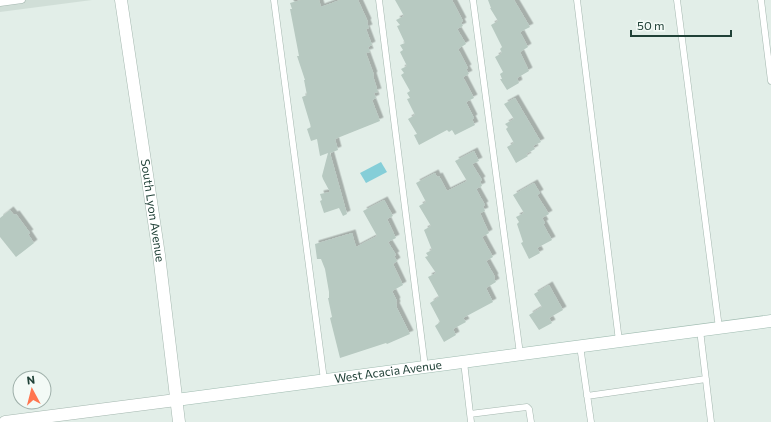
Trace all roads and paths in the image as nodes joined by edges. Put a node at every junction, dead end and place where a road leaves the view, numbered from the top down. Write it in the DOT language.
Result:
graph roads {
  1 [pos="22,0"];
  2 [pos="121,0"];
  3 [pos="274,0"];
  4 [pos="379,0"];
  5 [pos="473,0"];
  6 [pos="577,0"];
  7 [pos="677,0"];
  8 [pos="761,0"];
  9 [pos="0,3"];
  10 [pos="768,31"];
  11 [pos="770,70"];
  12 [pos="771,81"];
  13 [pos="771,321"];
  14 [pos="719,328"];
  15 [pos="700,330"];
  16 [pos="619,341"];
  17 [pos="580,346"];
  18 [pos="520,354"];
  19 [pos="464,362"];
  20 [pos="425,367"];
  21 [pos="706,379"];
  22 [pos="324,380"];
  23 [pos="587,396"];
  24 [pos="176,400"];
  25 [pos="470,414"];
  26 [pos="5,422"];
  27 [pos="179,422"];
  28 [pos="471,422"];
  29 [pos="531,422"];
  30 [pos="591,422"];
  31 [pos="711,422"];
  1 -- 9 [label="lane"];
  2 -- 24 [label="street, South Lyon Avenue"];
  3 -- 22 [label="lane"];
  4 -- 20 [label="lane"];
  5 -- 18 [label="lane"];
  6 -- 16 [label="lane"];
  7 -- 14 [label="lane"];
  8 -- 10 [label="lane"];
  10 -- 11 [label="lane"];
  11 -- 12 [label="lane"];
  13 -- 14 [label="street, West Acacia Avenue"];
  14 -- 15 [label="street, West Acacia Avenue"];
  15 -- 16 [label="street, West Acacia Avenue"];
  15 -- 21 [label="lane"];
  16 -- 17 [label="street, West Acacia Avenue"];
  17 -- 18 [label="street, West Acacia Avenue"];
  17 -- 23 [label="lane"];
  18 -- 19 [label="street, West Acacia Avenue"];
  19 -- 20 [label="street, West Acacia Avenue"];
  19 -- 25 [label="lane"];
  20 -- 22 [label="street, West Acacia Avenue"];
  21 -- 23 [label="lane"];
  21 -- 31 [label="lane"];
  22 -- 24 [label="street, West Acacia Avenue"];
  23 -- 30 [label="lane"];
  24 -- 26 [label="street, West Acacia Avenue"];
  24 -- 27 [label="street, South Lyon Avenue"];
  25 -- 28 [label="lane"];
  25 -- 29 [label="lane"];
}
